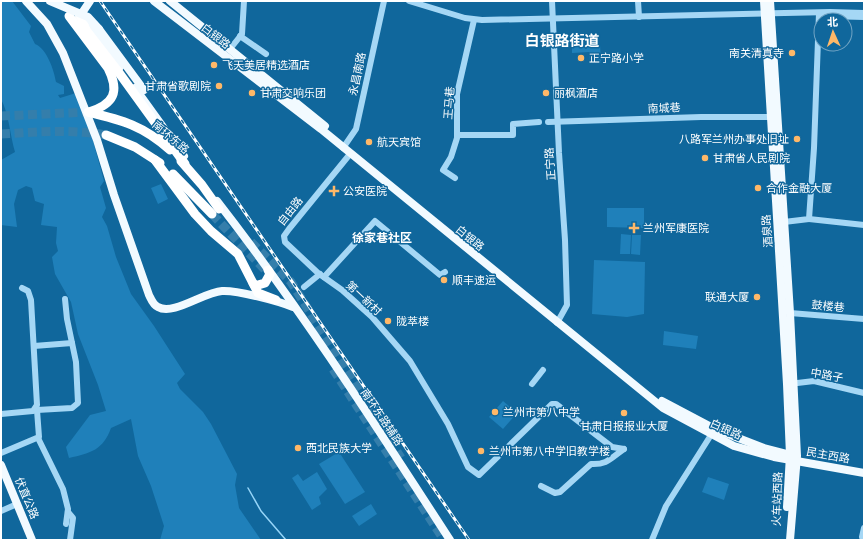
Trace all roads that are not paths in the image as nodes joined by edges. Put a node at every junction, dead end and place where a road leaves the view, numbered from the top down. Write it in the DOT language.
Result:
graph roads {
  1 [pos="26,1"];
  2 [pos="50,1"];
  3 [pos="61,1"];
  4 [pos="90,1"];
  5 [pos="147,1"];
  6 [pos="154,1"];
  7 [pos="161,1"];
  8 [pos="170,1"];
  9 [pos="244,1"];
  10 [pos="384,1"];
  11 [pos="409,1"];
  12 [pos="552,1"];
  13 [pos="638,1"];
  14 [pos="764,1"];
  15 [pos="770,1"];
  16 [pos="813,13"];
  17 [pos="853,13"];
  18 [pos="864,13"];
  19 [pos="768,14"];
  20 [pos="80,15"];
  21 [pos="69,16"];
  22 [pos="639,17"];
  23 [pos="853,17"];
  24 [pos="864,17"];
  25 [pos="474,20"];
  26 [pos="554,20"];
  27 [pos="240,36"];
  28 [pos="230,49"];
  29 [pos="818,52"];
  30 [pos="266,54"];
  31 [pos="772,117"];
  32 [pos="539,122"];
  33 [pos="548,122"];
  34 [pos="558,122"];
  35 [pos="321,128"];
  36 [pos="457,135"];
  37 [pos="106,136"];
  38 [pos="336,140"];
  39 [pos="175,142"];
  40 [pos="344,146"];
  41 [pos="350,154"];
  42 [pos="155,160"];
  43 [pos="185,164"];
  44 [pos="455,178"];
  45 [pos="809,219"];
  46 [pos="784,222"];
  47 [pos="864,225"];
  48 [pos="268,270"];
  49 [pos="445,272"];
  50 [pos="322,276"];
  51 [pos="253,283"];
  52 [pos="304,287"];
  53 [pos="22,288"];
  54 [pos="65,299"];
  55 [pos="276,300"];
  56 [pos="294,307"];
  57 [pos="790,313"];
  58 [pos="864,319"];
  59 [pos="558,321"];
  60 [pos="72,343"];
  61 [pos="34,346"];
  62 [pos="543,370"];
  63 [pos="790,383"];
  64 [pos="532,384"];
  65 [pos="864,392"];
  66 [pos="36,409"];
  67 [pos="1,414"];
  68 [pos="711,435"];
  69 [pos="38,438"];
  70 [pos="1,453"];
  71 [pos="793,458"];
  72 [pos="1,465"];
  73 [pos="864,467"];
  74 [pos="864,473"];
  75 [pos="541,486"];
  76 [pos="17,504"];
  77 [pos="1,511"];
  78 [pos="68,512"];
  79 [pos="66,524"];
  80 [pos="864,528"];
  81 [pos="864,537"];
  82 [pos="32,540"];
  83 [pos="70,540"];
  84 [pos="450,540"];
  85 [pos="652,540"];
  86 [pos="786,540"];
  87 [pos="790,540"];
  1 -- 55 [label="main road"];
  2 -- 39 [label="main road, bridge"];
  3 -- 21 [label="main road"];
  4 -- 20 [label="main road"];
  5 -- 38 [label="main road"];
  6 -- 35 [label="main road, 白银路"];
  7 -- 35 [label="main road, 白银路"];
  8 -- 28 [label="main road"];
  9 -- 27 [label="street"];
  10 -- 40 [label="street, 永昌南路"];
  11 -- 25 [label="street"];
  12 -- 26 [label="street, 正宁路"];
  13 -- 22 [label="street"];
  14 -- 19 [label="main road, 酒泉路"];
  15 -- 19 [label="main road, 酒泉路"];
  16 -- 19 [label="street"];
  17 -- 18 [label="street"];
  19 -- 22 [label="street"];
  19 -- 31 [label="main road, 酒泉路"];
  19 -- 46 [label="main road, 酒泉路"];
  20 -- 21 [label="main road"];
  20 -- 39 [label="main road"];
  20 -- 43 [label="highway"];
  21 -- 43 [label="highway, 南环东路"];
  22 -- 26 [label="street"];
  23 -- 24 [label="street"];
  25 -- 26 [label="street"];
  25 -- 36 [label="street, 王马巷"];
  26 -- 34 [label="street, 正宁路"];
  27 -- 28 [label="street"];
  27 -- 30 [label="street"];
  28 -- 38 [label="main road"];
  29 -- 45 [label="street"];
  31 -- 34 [label="street, 南城巷"];
  31 -- 63 [label="main road, 酒泉路"];
  32 -- 36 [label="street"];
  33 -- 34 [label="street, 南城巷"];
  34 -- 59 [label="street, 正宁路"];
  35 -- 38 [label="main road, 白银路"];
  36 -- 44 [label="street, 王马巷"];
  37 -- 42 [label="highway, 南环东路"];
  38 -- 40 [label="main road, 白银路"];
  39 -- 48 [label="main road, 南环东路辅路"];
  40 -- 41 [label="main road, 白银路"];
  40 -- 59 [label="main road, 白银路"];
  41 -- 50 [label="street, 自由路"];
  41 -- 59 [label="main road, 白银路"];
  42 -- 43 [label="highway, 南环东路"];
  42 -- 51 [label="highway"];
  45 -- 46 [label="street, 酒泉路"];
  45 -- 47 [label="street, 酒泉路"];
  46 -- 57 [label="main road, 酒泉路"];
  48 -- 51 [label="highway"];
  48 -- 56 [label="main road, 南环东路辅路"];
  49 -- 50 [label="street"];
  50 -- 52 [label="street"];
  50 -- 75 [label="street, 第一新村"];
  51 -- 55 [label="highway"];
  53 -- 61 [label="street"];
  54 -- 60 [label="street"];
  55 -- 56 [label="main road"];
  56 -- 84 [label="main road, 南环东路辅路"];
  57 -- 58 [label="street, 鼓楼巷"];
  57 -- 63 [label="main road, 酒泉路"];
  59 -- 68 [label="main road, 白银路"];
  59 -- 71 [label="main road, 白银路"];
  60 -- 61 [label="street"];
  60 -- 66 [label="street"];
  61 -- 66 [label="street"];
  62 -- 64 [label="street"];
  63 -- 65 [label="street, 中路子"];
  63 -- 71 [label="main road, 酒泉路"];
  66 -- 67 [label="street"];
  66 -- 69 [label="street"];
  68 -- 71 [label="main road, 白银路"];
  68 -- 85 [label="street"];
  69 -- 70 [label="street"];
  69 -- 78 [label="street"];
  71 -- 73 [label="main road, 民主西路"];
  71 -- 74 [label="main road, 民主西路"];
  71 -- 86 [label="main road, 火车站西路"];
  71 -- 87 [label="main road, 火车站西路"];
  72 -- 76 [label="main road, 伏直公路"];
  76 -- 77 [label="street"];
  76 -- 82 [label="main road, 伏直公路"];
  78 -- 79 [label="street"];
  78 -- 83 [label="street"];
  80 -- 81 [label="street"];
}
